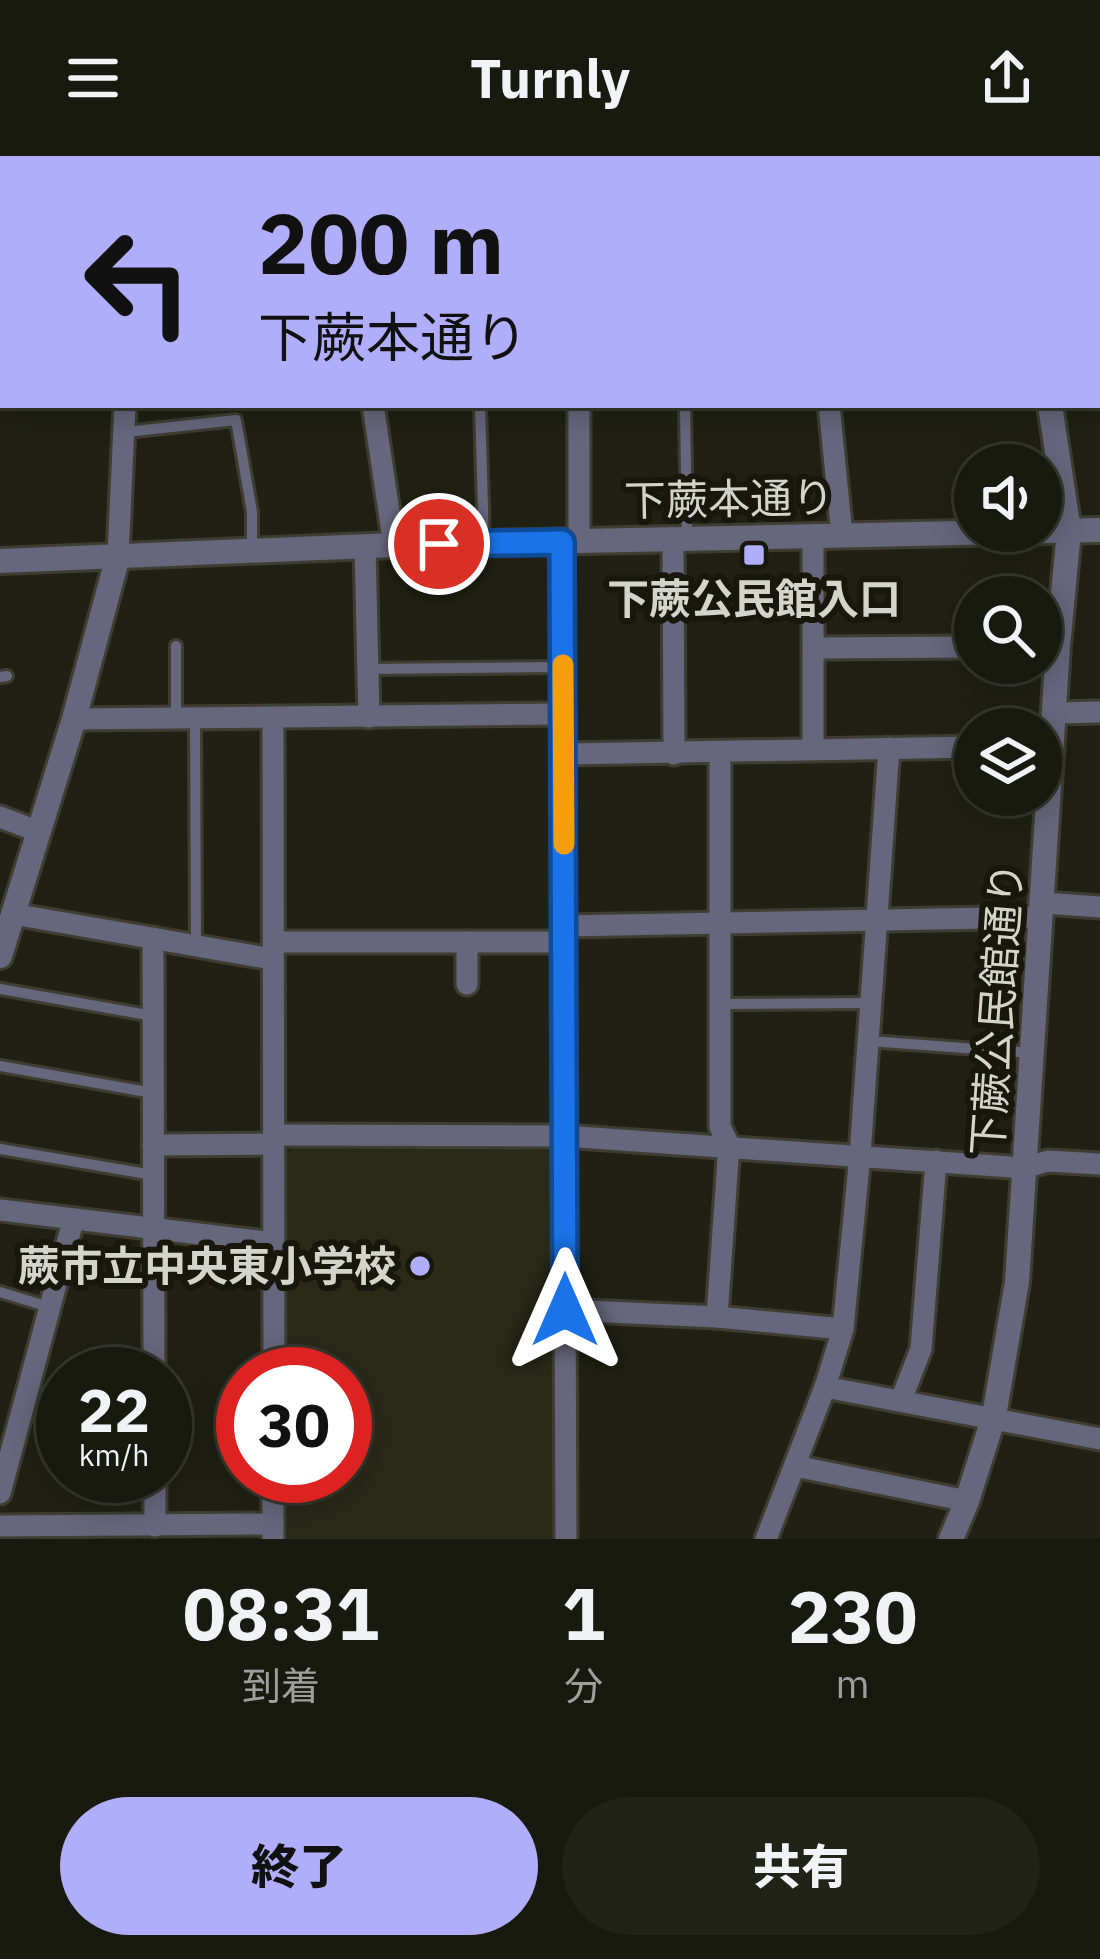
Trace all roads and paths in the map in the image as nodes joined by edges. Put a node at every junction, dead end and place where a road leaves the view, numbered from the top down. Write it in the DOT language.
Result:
graph roads {
  1 [pos="125,408"];
  2 [pos="218,408"];
  3 [pos="373,408"];
  4 [pos="480,408"];
  5 [pos="579,408"];
  6 [pos="685,408"];
  7 [pos="829,408"];
  8 [pos="1056,408"];
  9 [pos="220,420"];
  10 [pos="126,432"];
  11 [pos="1100,530"];
  12 [pos="1069,531"];
  13 [pos="813,536"];
  14 [pos="842,536"];
  15 [pos="680,540"];
  16 [pos="570,542"];
  17 [pos="484,544"];
  18 [pos="394,545"];
  19 [pos="365,547"];
  20 [pos="252,551"];
  21 [pos="118,556"];
  22 [pos="0,561"];
  23 [pos="1061,576"];
  24 [pos="176,646"];
  25 [pos="954,646"];
  26 [pos="814,648"];
  27 [pos="563,668"];
  28 [pos="368,669"];
  29 [pos="1062,712"];
  30 [pos="1100,712"];
  31 [pos="563,714"];
  32 [pos="369,717"];
  33 [pos="186,718"];
  34 [pos="272,718"];
  35 [pos="74,719"];
  36 [pos="954,747"];
  37 [pos="889,748"];
  38 [pos="813,749"];
  39 [pos="564,754"];
  40 [pos="674,754"];
  41 [pos="720,754"];
  42 [pos="1045,816"];
  43 [pos="0,817"];
  44 [pos="37,831"];
  45 [pos="1100,907"];
  46 [pos="1042,910"];
  47 [pos="13,914"];
  48 [pos="876,922"];
  49 [pos="719,926"];
  50 [pos="564,934"];
  51 [pos="153,938"];
  52 [pos="467,942"];
  53 [pos="196,946"];
  54 [pos="273,950"];
  55 [pos="0,956"];
  56 [pos="467,984"];
  57 [pos="0,989"];
  58 [pos="871,1003"];
  59 [pos="722,1004"];
  60 [pos="153,1016"];
  61 [pos="869,1041"];
  62 [pos="1032,1053"];
  63 [pos="0,1066"];
  64 [pos="153,1094"];
  65 [pos="565,1136"];
  66 [pos="274,1139"];
  67 [pos="153,1145"];
  68 [pos="729,1145"];
  69 [pos="0,1149"];
  70 [pos="860,1155"];
  71 [pos="936,1161"];
  72 [pos="1100,1164"];
  73 [pos="1024,1168"];
  74 [pos="153,1175"];
  75 [pos="0,1210"];
  76 [pos="73,1221"];
  77 [pos="153,1229"];
  78 [pos="274,1243"];
  79 [pos="0,1292"];
  80 [pos="49,1307"];
  81 [pos="565,1310"];
  82 [pos="717,1317"];
  83 [pos="843,1329"];
  84 [pos="154,1347"];
  85 [pos="274,1347"];
  86 [pos="825,1387"];
  87 [pos="902,1400"];
  88 [pos="994,1417"];
  89 [pos="1100,1439"];
  90 [pos="795,1466"];
  91 [pos="0,1493"];
  92 [pos="968,1501"];
  93 [pos="155,1503"];
  94 [pos="0,1526"];
  95 [pos="155,1526"];
  96 [pos="273,1532"];
  97 [pos="566,1539"];
  98 [pos="766,1539"];
  99 [pos="951,1539"];
  1 -- 10 [label="street"];
  2 -- 9 [label="lane"];
  3 -- 18 [label="street"];
  4 -- 17 [label="lane"];
  5 -- 16 [label="street"];
  6 -- 15 [label="lane"];
  7 -- 14 [label="street"];
  8 -- 12 [label="street, 下蕨公民館通り"];
  9 -- 10 [label="lane"];
  9 -- 20 [label="lane"];
  10 -- 21 [label="street"];
  11 -- 12 [label="street, 下蕨本通り"];
  12 -- 14 [label="street, 下蕨本通り"];
  12 -- 23 [label="street, 下蕨公民館通り"];
  13 -- 14 [label="street, 下蕨本通り"];
  13 -- 15 [label="street, 下蕨本通り"];
  13 -- 26 [label="street"];
  15 -- 16 [label="street, 下蕨本通り"];
  15 -- 40 [label="street"];
  16 -- 17 [label="street, 下蕨本通り"];
  16 -- 27 [label="street"];
  17 -- 18 [label="street, 下蕨本通り"];
  18 -- 19 [label="street, 下蕨本通り"];
  19 -- 20 [label="street, 下蕨本通り"];
  19 -- 28 [label="street"];
  20 -- 21 [label="street, 下蕨本通り"];
  21 -- 22 [label="street, 下蕨本通り"];
  21 -- 35 [label="street"];
  24 -- 33 [label="lane"];
  25 -- 26 [label="street"];
  26 -- 38 [label="street"];
  27 -- 28 [label="lane"];
  27 -- 31 [label="street"];
  28 -- 32 [label="street"];
  29 -- 30 [label="street"];
  31 -- 32 [label="street"];
  31 -- 39 [label="street"];
  32 -- 34 [label="street"];
  33 -- 34 [label="street"];
  33 -- 35 [label="street"];
  33 -- 53 [label="lane"];
  34 -- 54 [label="street"];
  35 -- 44 [label="street"];
  36 -- 37 [label="street"];
  37 -- 38 [label="street"];
  37 -- 48 [label="street"];
  38 -- 41 [label="street"];
  39 -- 40 [label="street"];
  39 -- 50 [label="street"];
  40 -- 41 [label="street"];
  41 -- 49 [label="street"];
  42 -- 46 [label="street, 下蕨公民館通り"];
  43 -- 44 [label="street"];
  44 -- 47 [label="street"];
  45 -- 46 [label="street"];
  46 -- 48 [label="street"];
  46 -- 62 [label="street, 下蕨公民館通り"];
  47 -- 51 [label="street"];
  47 -- 55 [label="street"];
  48 -- 49 [label="street"];
  48 -- 58 [label="street"];
  49 -- 50 [label="street"];
  49 -- 59 [label="street"];
  50 -- 52 [label="street"];
  50 -- 65 [label="street"];
  51 -- 53 [label="street"];
  51 -- 60 [label="street"];
  52 -- 54 [label="street"];
  52 -- 56 [label="street"];
  53 -- 54 [label="street"];
  54 -- 66 [label="street"];
  57 -- 60 [label="lane"];
  58 -- 59 [label="lane"];
  58 -- 61 [label="street"];
  59 -- 68 [label="street"];
  60 -- 64 [label="street"];
  61 -- 62 [label="lane"];
  61 -- 70 [label="street"];
  62 -- 73 [label="street, 下蕨公民館通り"];
  63 -- 64 [label="lane"];
  64 -- 67 [label="street"];
  65 -- 66 [label="street"];
  65 -- 68 [label="street"];
  65 -- 81 [label="street"];
  66 -- 67 [label="street"];
  66 -- 78 [label="street"];
  67 -- 74 [label="street"];
  68 -- 70 [label="street"];
  68 -- 82 [label="street"];
  69 -- 74 [label="lane"];
  70 -- 71 [label="street"];
  70 -- 83 [label="street"];
  71 -- 73 [label="street"];
  71 -- 87 [label="street"];
  72 -- 73 [label="street"];
  73 -- 88 [label="street, 下蕨公民館通り"];
  74 -- 77 [label="street"];
  75 -- 76 [label="street"];
  76 -- 77 [label="street"];
  76 -- 80 [label="street"];
  77 -- 78 [label="street"];
  77 -- 84 [label="street"];
  78 -- 85 [label="street"];
  79 -- 80 [label="lane"];
  80 -- 91 [label="street"];
  81 -- 82 [label="street"];
  81 -- 97 [label="street"];
  82 -- 83 [label="street"];
  83 -- 86 [label="street"];
  86 -- 87 [label="street"];
  86 -- 90 [label="street"];
  87 -- 88 [label="street"];
  88 -- 89 [label="street"];
  88 -- 92 [label="street, 下蕨公民館通り"];
  90 -- 92 [label="street"];
  90 -- 98 [label="street"];
  92 -- 99 [label="street, 下蕨公民館通り"];
  93 -- 95 [label="street"];
  94 -- 95 [label="street"];
  95 -- 96 [label="street"];
}
